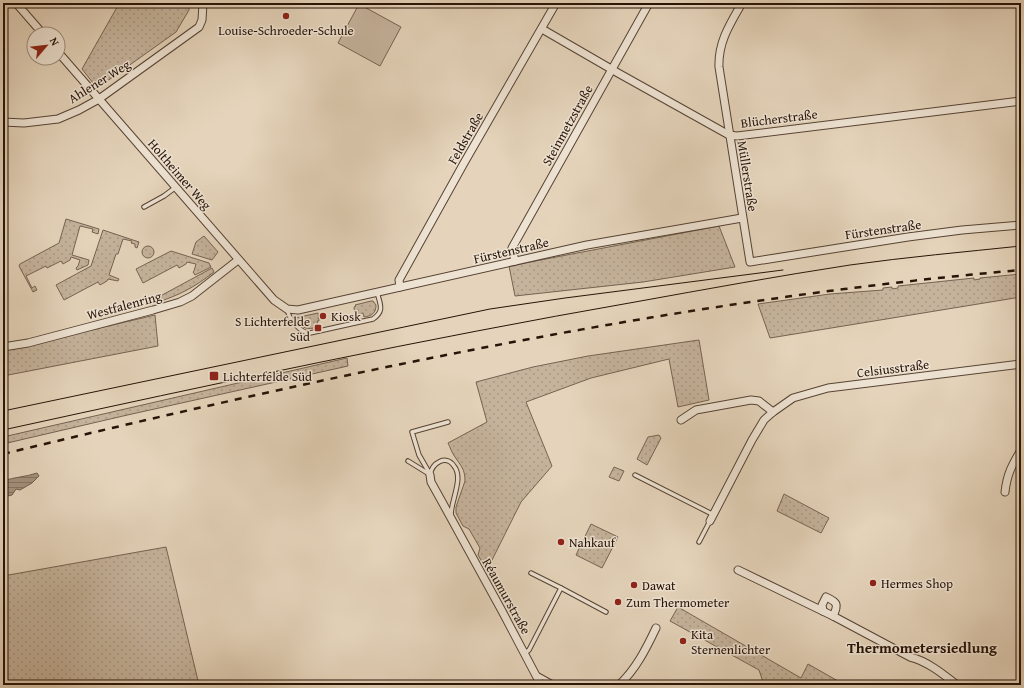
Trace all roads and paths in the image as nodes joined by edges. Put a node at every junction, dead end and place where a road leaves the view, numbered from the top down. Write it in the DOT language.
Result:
graph roads {
  1 [pos="16,3"];
  2 [pos="203,3"];
  3 [pos="556,3"];
  4 [pos="649,3"];
  5 [pos="742,3"];
  6 [pos="36,26"];
  7 [pos="542,28"];
  8 [pos="66,61"];
  9 [pos="612,70"];
  10 [pos="99,99"];
  11 [pos="1021,101"];
  12 [pos="3,122"];
  13 [pos="729,135"];
  14 [pos="176,187"];
  15 [pos="144,207"];
  16 [pos="742,218"];
  17 [pos="1021,225"];
  18 [pos="238,260"];
  19 [pos="515,261"];
  20 [pos="750,262"];
  21 [pos="400,287"];
  22 [pos="377,292"];
  23 [pos="287,311"];
  24 [pos="3,347"];
  25 [pos="1021,364"];
  26 [pos="773,412"];
  27 [pos="681,420"];
  28 [pos="448,422"];
  29 [pos="1021,450"];
  30 [pos="408,461"];
  31 [pos="430,475"];
  32 [pos="635,475"];
  33 [pos="1005,492"];
  34 [pos="712,518"];
  35 [pos="451,519"];
  36 [pos="699,542"];
  37 [pos="738,570"];
  38 [pos="531,573"];
  39 [pos="561,588"];
  40 [pos="823,611"];
  41 [pos="606,612"];
  42 [pos="833,616"];
  43 [pos="656,628"];
  44 [pos="525,653"];
  45 [pos="536,674"];
  46 [pos="541,685"];
  47 [pos="556,685"];
  48 [pos="619,685"];
  49 [pos="957,685"];
  1 -- 6 [label="street"];
  2 -- 10 [label="street, Ahlener Weg"];
  3 -- 7 [label="street, Feldstraße"];
  4 -- 9 [label="street, Steinmetzstraße"];
  5 -- 13 [label="street, Müllerstraße"];
  7 -- 9 [label="street, Blücherstraße"];
  7 -- 21 [label="street, Feldstraße"];
  8 -- 10 [label="street, Holtheimer Weg"];
  9 -- 13 [label="street, Blücherstraße"];
  9 -- 19 [label="street, Steinmetzstraße"];
  10 -- 12 [label="street, Ahlener Weg"];
  10 -- 14 [label="street, Holtheimer Weg"];
  11 -- 13 [label="street, Blücherstraße"];
  13 -- 16 [label="street, Müllerstraße"];
  14 -- 15 [label="lane"];
  14 -- 18 [label="street, Holtheimer Weg"];
  16 -- 19 [label="street, Fürstenstraße"];
  16 -- 20 [label="street, Müllerstraße"];
  17 -- 20 [label="street, Fürstenstraße"];
  18 -- 23 [label="street, Holtheimer Weg"];
  18 -- 24 [label="street, Westfalenring"];
  19 -- 21 [label="street, Fürstenstraße"];
  21 -- 22 [label="street, Fürstenstraße"];
  22 -- 23 [label="street, Fürstenstraße"];
  22 -- 23 [label="lane"];
  25 -- 26 [label="street, Celsiusstraße"];
  26 -- 27 [label="street"];
  26 -- 34 [label="street, Celsiusstraße"];
  28 -- 31 [label="lane"];
  29 -- 33 [label="street"];
  30 -- 31 [label="lane"];
  31 -- 35 [label="street, Réaumurstraße"];
  31 -- 35 [label="lane"];
  32 -- 34 [label="lane"];
  34 -- 36 [label="lane, Celsiusstraße"];
  35 -- 44 [label="street, Réaumurstraße"];
  37 -- 40 [label="street"];
  38 -- 39 [label="lane"];
  39 -- 41 [label="lane"];
  39 -- 44 [label="lane"];
  40 -- 42 [label="street"];
  40 -- 42 [label="street"];
  42 -- 49 [label="street"];
  43 -- 48 [label="street"];
  44 -- 45 [label="street, Réaumurstraße"];
  45 -- 46 [label="street, Réaumurstraße"];
  45 -- 47 [label="lane"];
}
